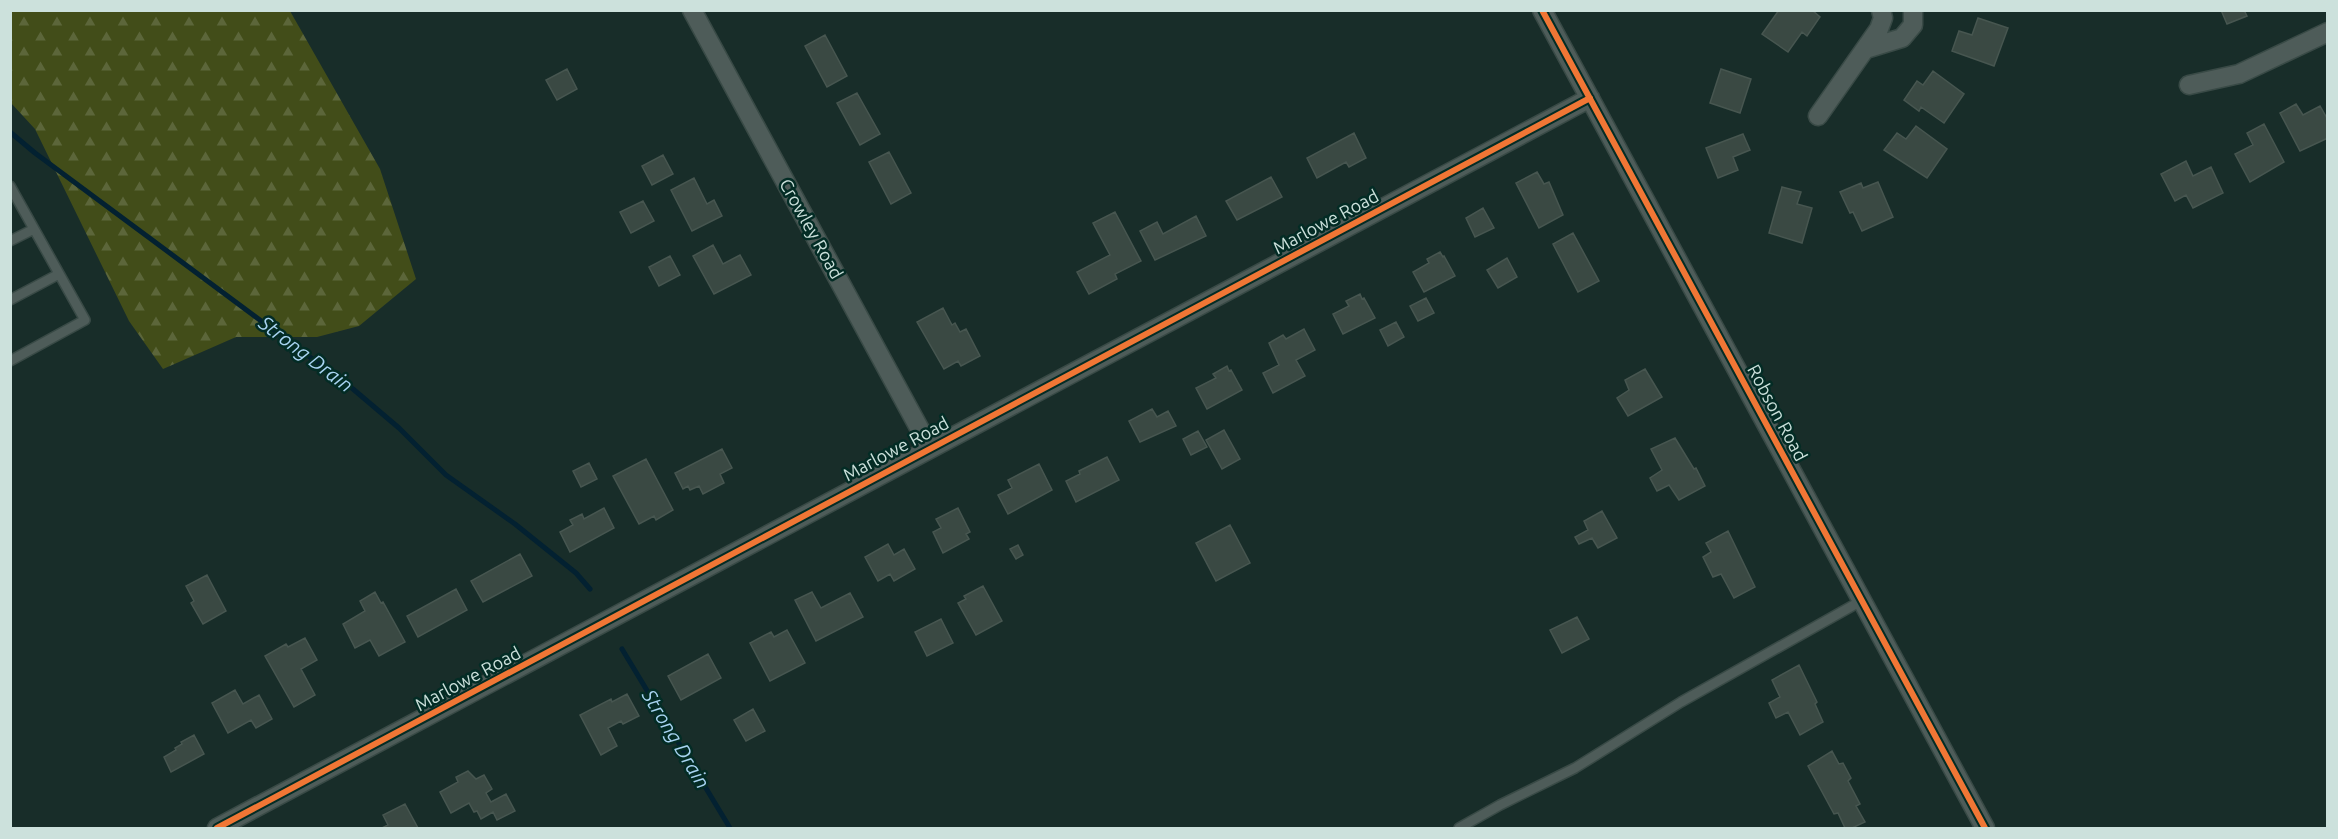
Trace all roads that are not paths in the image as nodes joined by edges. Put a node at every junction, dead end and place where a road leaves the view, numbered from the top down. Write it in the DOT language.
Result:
graph roads {
  1 [pos="692,10"];
  2 [pos="1542,10"];
  3 [pos="1881,10"];
  4 [pos="1914,10"];
  5 [pos="2328,32"];
  6 [pos="1866,49"];
  7 [pos="2189,85"];
  8 [pos="1590,98"];
  9 [pos="1818,116"];
  10 [pos="10,186"];
  11 [pos="34,229"];
  12 [pos="10,241"];
  13 [pos="59,274"];
  14 [pos="10,300"];
  15 [pos="10,361"];
  16 [pos="930,448"];
  17 [pos="1861,601"];
  18 [pos="217,828"];
  19 [pos="1459,828"];
  20 [pos="1985,828"];
  1 -- 16 [label="street, Crowley Road"];
  2 -- 8 [label="street, Robson Road"];
  3 -- 6 [label="street"];
  4 -- 6 [label="street"];
  5 -- 7 [label="street"];
  6 -- 9 [label="street"];
  8 -- 16 [label="street, Marlowe Road"];
  8 -- 17 [label="street, Robson Road"];
  10 -- 11 [label="lane"];
  11 -- 12 [label="lane"];
  11 -- 13 [label="lane"];
  13 -- 14 [label="lane"];
  13 -- 15 [label="lane"];
  16 -- 18 [label="street, Marlowe Road"];
  17 -- 19 [label="lane"];
  17 -- 20 [label="street, Robson Road"];
}
